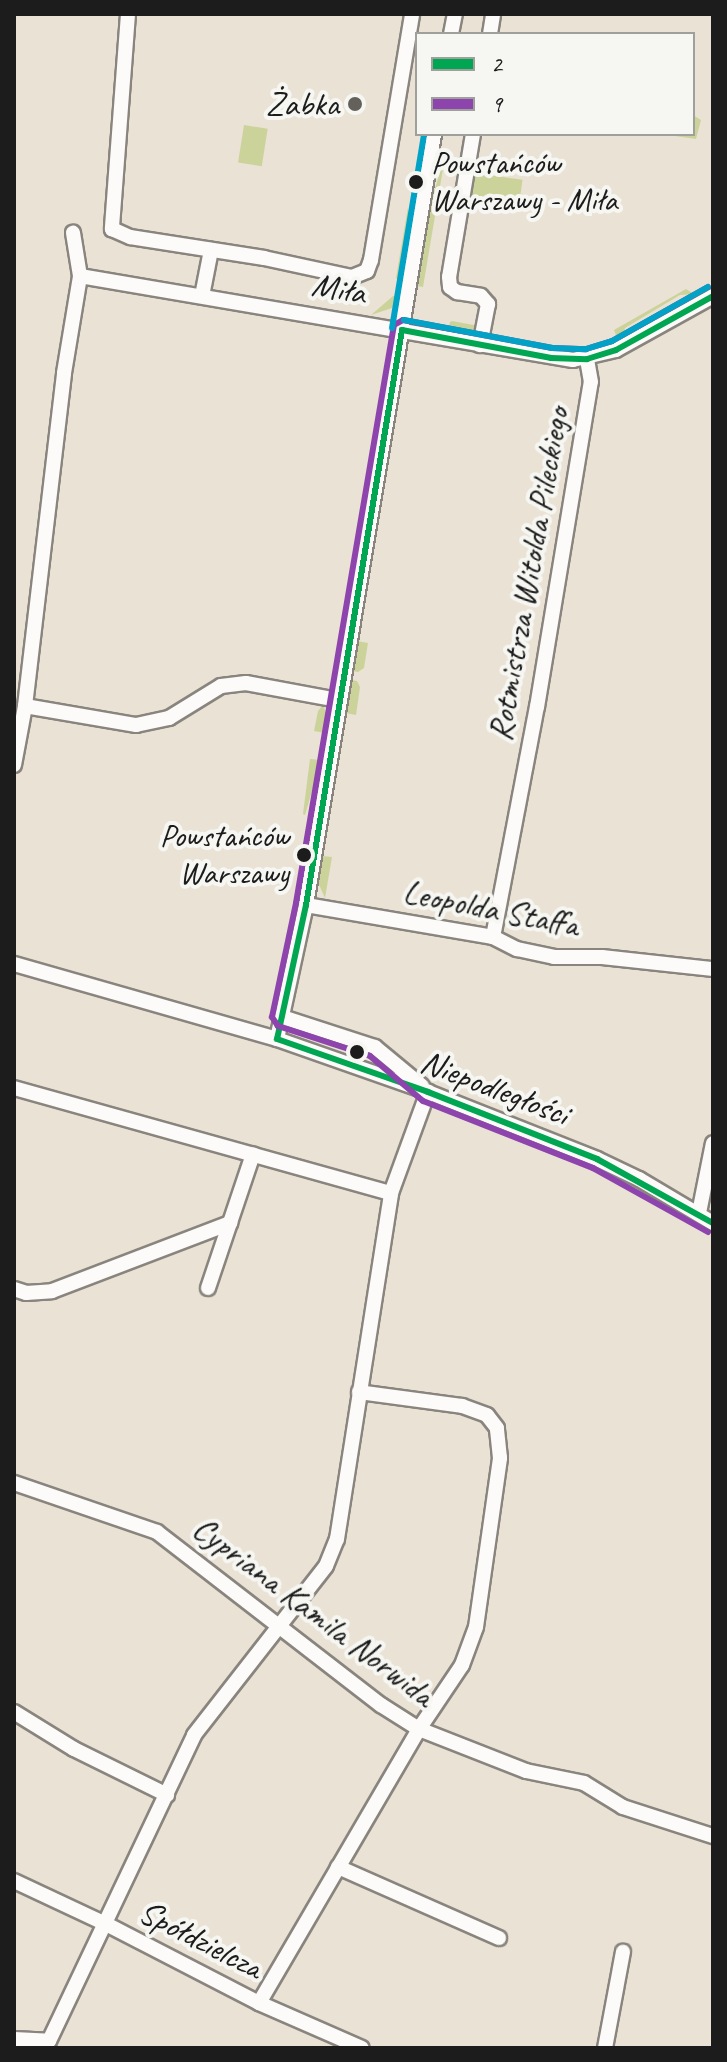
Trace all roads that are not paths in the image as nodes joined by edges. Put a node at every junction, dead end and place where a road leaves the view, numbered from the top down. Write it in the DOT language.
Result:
graph roads {
  1 [pos="128,14"];
  2 [pos="412,14"];
  3 [pos="412,40"];
  4 [pos="434,136"];
  5 [pos="473,136"];
  6 [pos="73,233"];
  7 [pos="211,250"];
  8 [pos="80,276"];
  9 [pos="202,296"];
  10 [pos="713,296"];
  11 [pos="402,330"];
  12 [pos="480,345"];
  13 [pos="587,359"];
  14 [pos="338,700"];
  15 [pos="25,706"];
  16 [pos="14,765"];
  17 [pos="306,905"];
  18 [pos="493,937"];
  19 [pos="14,964"];
  20 [pos="713,969"];
  21 [pos="282,1017"];
  22 [pos="277,1039"];
  23 [pos="14,1088"];
  24 [pos="428,1092"];
  25 [pos="713,1143"];
  26 [pos="253,1154"];
  27 [pos="391,1193"];
  28 [pos="699,1213"];
  29 [pos="230,1223"];
  30 [pos="713,1223"];
  31 [pos="208,1288"];
  32 [pos="14,1289"];
  33 [pos="359,1392"];
  34 [pos="14,1483"];
  35 [pos="281,1626"];
  36 [pos="14,1712"];
  37 [pos="419,1729"];
  38 [pos="167,1795"];
  39 [pos="713,1836"];
  40 [pos="338,1867"];
  41 [pos="14,1881"];
  42 [pos="106,1924"];
  43 [pos="499,1938"];
  44 [pos="623,1952"];
  45 [pos="259,2003"];
  46 [pos="14,2039"];
  47 [pos="362,2048"];
  48 [pos="605,2048"];
  1 -- 7 [label="street"];
  2 -- 3 [label="street"];
  3 -- 7 [label="street"];
  4 -- 11 [label="street"];
  5 -- 12 [label="street"];
  6 -- 8 [label="street"];
  7 -- 9 [label="street"];
  8 -- 9 [label="street, Miła"];
  8 -- 15 [label="street"];
  9 -- 11 [label="street, Miła"];
  10 -- 13 [label="street"];
  11 -- 12 [label="street, Miła"];
  11 -- 14 [label="street"];
  12 -- 13 [label="street, Miła"];
  13 -- 18 [label="street, Rotmistrza Witolda Pileckiego"];
  14 -- 15 [label="street"];
  14 -- 17 [label="street"];
  15 -- 16 [label="street"];
  17 -- 18 [label="street, Leopolda Staffa"];
  17 -- 21 [label="street"];
  18 -- 20 [label="street, Leopolda Staffa"];
  19 -- 22 [label="street, Niepodległości"];
  21 -- 22 [label="street"];
  21 -- 24 [label="street"];
  22 -- 24 [label="street, Niepodległości"];
  23 -- 26 [label="street"];
  24 -- 27 [label="street"];
  24 -- 28 [label="street, Niepodległości"];
  25 -- 28 [label="street"];
  26 -- 27 [label="street"];
  26 -- 29 [label="street"];
  27 -- 33 [label="street"];
  28 -- 30 [label="street, Niepodległości"];
  29 -- 31 [label="street"];
  29 -- 32 [label="street"];
  33 -- 35 [label="street"];
  33 -- 37 [label="street"];
  34 -- 35 [label="street, Cypriana Kamila Norwida"];
  35 -- 37 [label="street, Cypriana Kamila Norwida"];
  35 -- 38 [label="street"];
  36 -- 38 [label="street"];
  37 -- 39 [label="street, Cypriana Kamila Norwida"];
  37 -- 40 [label="street"];
  38 -- 42 [label="street"];
  40 -- 43 [label="street"];
  40 -- 45 [label="street"];
  41 -- 42 [label="street, Spółdzielcza"];
  42 -- 45 [label="street, Spółdzielcza"];
  42 -- 46 [label="street"];
  44 -- 48 [label="street"];
  45 -- 47 [label="street, Spółdzielcza"];
}
